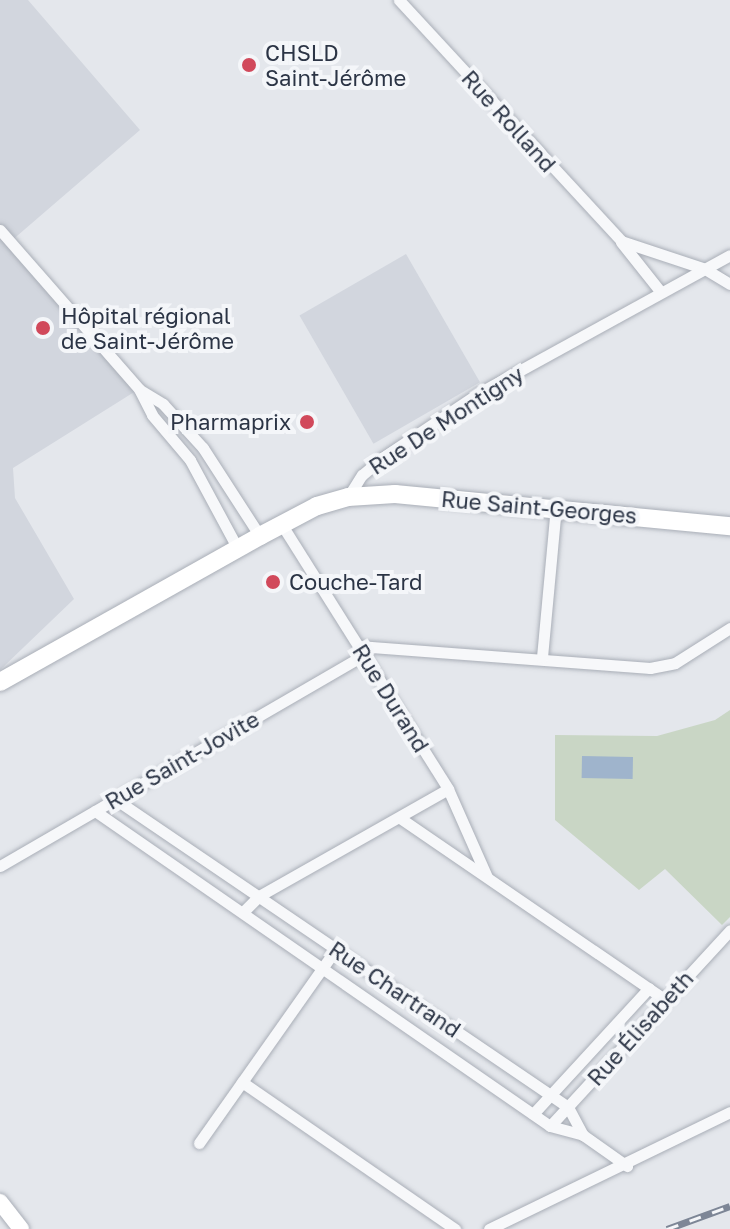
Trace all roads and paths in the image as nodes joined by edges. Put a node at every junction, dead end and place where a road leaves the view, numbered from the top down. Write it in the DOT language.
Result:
graph roads {
  1 [pos="399,0"];
  2 [pos="0,230"];
  3 [pos="621,241"];
  4 [pos="730,255"];
  5 [pos="705,269"];
  6 [pos="730,284"];
  7 [pos="660,291"];
  8 [pos="139,389"];
  9 [pos="348,497"];
  10 [pos="556,507"];
  11 [pos="282,525"];
  12 [pos="730,526"];
  13 [pos="260,536"];
  14 [pos="238,549"];
  15 [pos="730,628"];
  16 [pos="361,650"];
  17 [pos="542,657"];
  18 [pos="0,682"];
  19 [pos="448,789"];
  20 [pos="115,799"];
  21 [pos="95,811"];
  22 [pos="400,818"];
  23 [pos="195,853"];
  24 [pos="0,866"];
  25 [pos="184,871"];
  26 [pos="487,877"];
  27 [pos="259,896"];
  28 [pos="243,912"];
  29 [pos="730,930"];
  30 [pos="336,949"];
  31 [pos="322,968"];
  32 [pos="649,988"];
  33 [pos="666,1000"];
  34 [pos="242,1082"];
  35 [pos="551,1096"];
  36 [pos="568,1107"];
  37 [pos="730,1112"];
  38 [pos="533,1114"];
  39 [pos="550,1126"];
  40 [pos="583,1135"];
  41 [pos="199,1143"];
  42 [pos="627,1166"];
  43 [pos="1,1205"];
  44 [pos="21,1229"];
  45 [pos="455,1229"];
  46 [pos="489,1229"];
  1 -- 3 [label="street, Rue Rolland"];
  2 -- 8 [label="street"];
  3 -- 5 [label="street, Rue Rolland"];
  3 -- 7 [label="street, Rue Rolland"];
  4 -- 5 [label="street, Rue De Montigny"];
  5 -- 6 [label="street, Rue Rolland"];
  5 -- 7 [label="street, Rue De Montigny"];
  7 -- 9 [label="street, Rue De Montigny"];
  8 -- 13 [label="street"];
  8 -- 14 [label="street"];
  9 -- 10 [label="main road, Rue Saint-Georges"];
  9 -- 11 [label="main road, Rue De Montigny"];
  10 -- 12 [label="main road, Rue Saint-Georges"];
  10 -- 17 [label="street"];
  11 -- 13 [label="main road, Rue De Montigny"];
  11 -- 16 [label="street, Rue Durand"];
  13 -- 14 [label="main road, Rue De Montigny"];
  14 -- 18 [label="main road, Rue De Montigny"];
  15 -- 17 [label="street"];
  16 -- 17 [label="street"];
  16 -- 19 [label="street, Rue Durand"];
  16 -- 20 [label="street, Rue Saint-Jovite"];
  19 -- 22 [label="street"];
  19 -- 26 [label="street, Rue Durand"];
  20 -- 21 [label="street, Rue Saint-Jovite"];
  20 -- 23 [label="street, Rue Chartrand"];
  21 -- 24 [label="street, Rue Saint-Jovite"];
  21 -- 25 [label="street, Rue Chartrand"];
  22 -- 26 [label="street"];
  22 -- 27 [label="street"];
  23 -- 25 [label="street"];
  23 -- 27 [label="street, Rue Chartrand"];
  25 -- 28 [label="street, Rue Chartrand"];
  26 -- 32 [label="street"];
  27 -- 28 [label="street"];
  27 -- 30 [label="street, Rue Chartrand"];
  28 -- 31 [label="street, Rue Chartrand"];
  29 -- 33 [label="street, Rue Élisabeth"];
  30 -- 31 [label="street"];
  30 -- 35 [label="street, Rue Chartrand"];
  31 -- 34 [label="street"];
  31 -- 38 [label="street, Rue Chartrand"];
  32 -- 33 [label="street"];
  32 -- 35 [label="street, Rue Élisabeth"];
  33 -- 36 [label="street, Rue Élisabeth"];
  34 -- 41 [label="street"];
  34 -- 45 [label="street"];
  35 -- 36 [label="street, Rue Chartrand"];
  35 -- 38 [label="street, Rue Élisabeth"];
  36 -- 39 [label="street, Rue Élisabeth"];
  36 -- 40 [label="street, Rue Chartrand"];
  37 -- 42 [label="street"];
  38 -- 39 [label="street, Rue Chartrand"];
  39 -- 40 [label="street, Rue Chartrand"];
  40 -- 42 [label="street, Rue Chartrand"];
  42 -- 46 [label="street"];
  43 -- 44 [label="street"];
}
